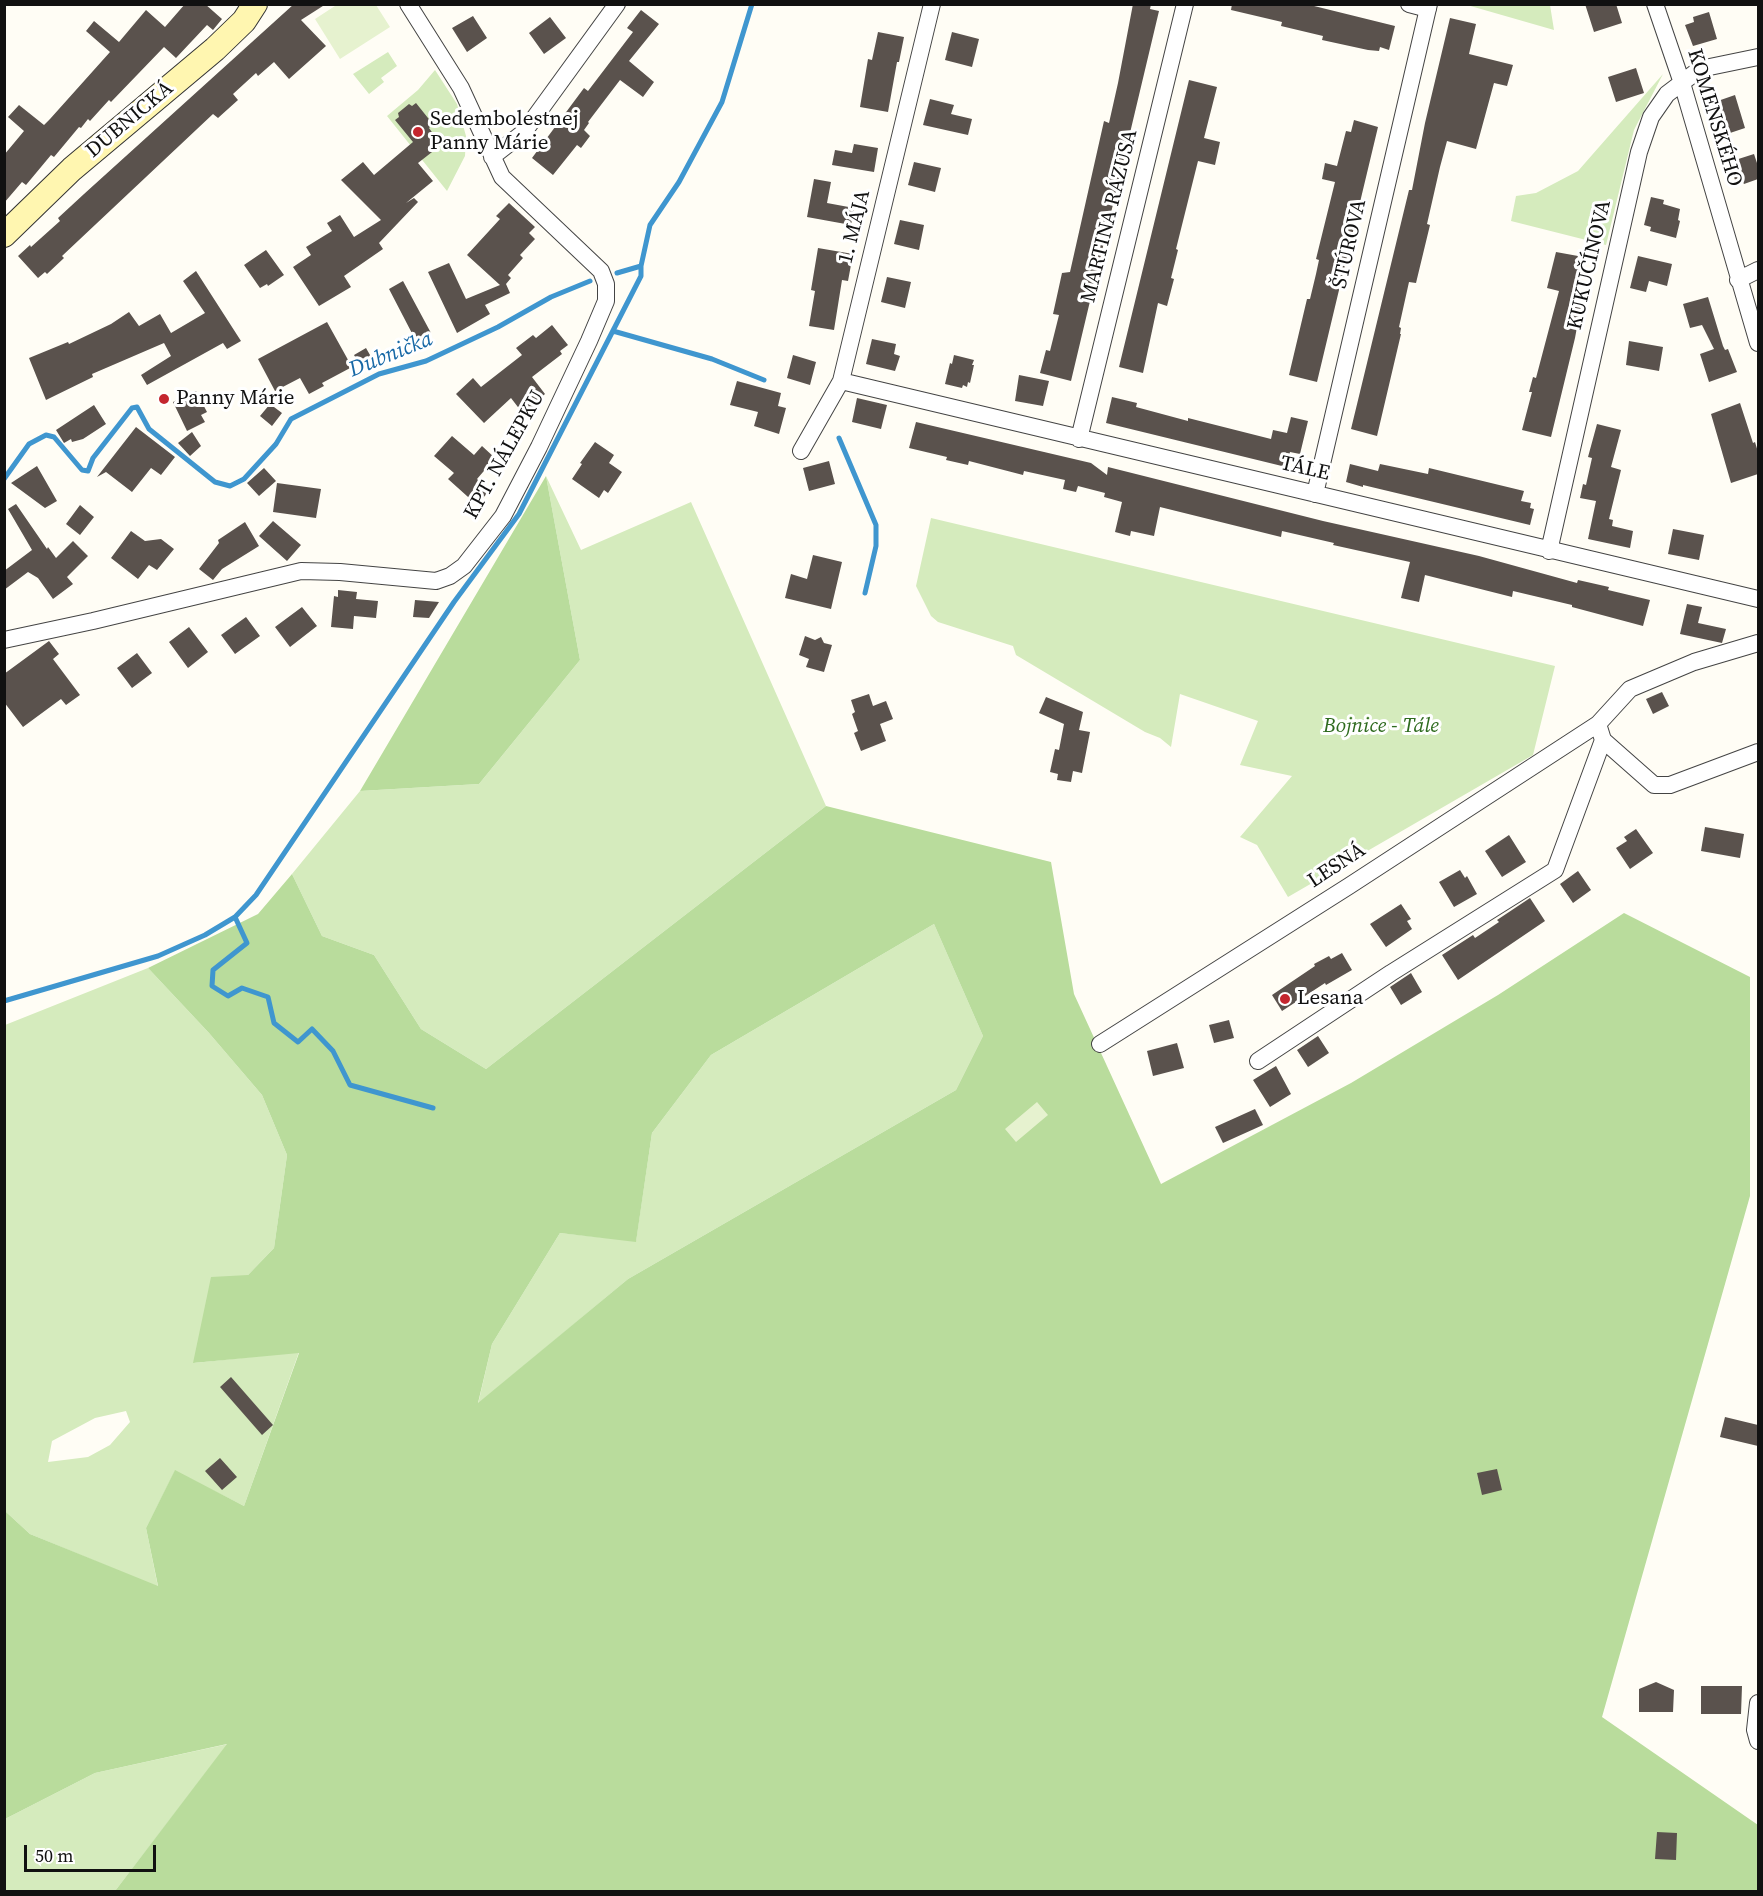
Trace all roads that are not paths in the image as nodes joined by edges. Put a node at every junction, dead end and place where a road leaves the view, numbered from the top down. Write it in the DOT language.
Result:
graph roads {
  1 [pos="255,4"];
  2 [pos="408,4"];
  3 [pos="617,4"];
  4 [pos="932,4"];
  5 [pos="1185,4"];
  6 [pos="1409,4"];
  7 [pos="1655,4"];
  8 [pos="1429,7"];
  9 [pos="1758,57"];
  10 [pos="1682,83"];
  11 [pos="492,157"];
  12 [pos="4,235"];
  13 [pos="1758,270"];
  14 [pos="1738,280"];
  15 [pos="1758,343"];
  16 [pos="841,381"];
  17 [pos="1079,439"];
  18 [pos="801,451"];
  19 [pos="1314,494"];
  20 [pos="1550,551"];
  21 [pos="1758,599"];
  22 [pos="4,640"];
  23 [pos="1758,643"];
  24 [pos="1600,732"];
  25 [pos="1758,752"];
  26 [pos="1100,1044"];
  27 [pos="1258,1061"];
  28 [pos="1758,1702"];
  29 [pos="1758,1741"];
  1 -- 12 [label="street, DUBNICKÁ"];
  2 -- 11 [label="street, KPT. NÁLEPKU"];
  3 -- 11 [label="street"];
  4 -- 16 [label="street, 1. MÁJA"];
  5 -- 17 [label="street, MARTINA RÁZUSA"];
  6 -- 8 [label="street"];
  7 -- 10 [label="street, KOMENSKÉHO"];
  8 -- 19 [label="street, ŠTÚROVA"];
  9 -- 10 [label="street, KUKUČÍNOVA"];
  10 -- 14 [label="street, KOMENSKÉHO"];
  10 -- 20 [label="street, KUKUČÍNOVA"];
  11 -- 22 [label="street, KPT. NÁLEPKU"];
  13 -- 14 [label="street"];
  14 -- 15 [label="street, KOMENSKÉHO"];
  16 -- 17 [label="street, TÁLE"];
  16 -- 18 [label="street, 1. MÁJA"];
  17 -- 19 [label="street, TÁLE"];
  19 -- 20 [label="street, TÁLE"];
  20 -- 21 [label="street, TÁLE"];
  23 -- 24 [label="street, LESNÁ"];
  24 -- 25 [label="street"];
  24 -- 26 [label="street, LESNÁ"];
  24 -- 27 [label="street, LESNÁ"];
  28 -- 29 [label="street"];
}
